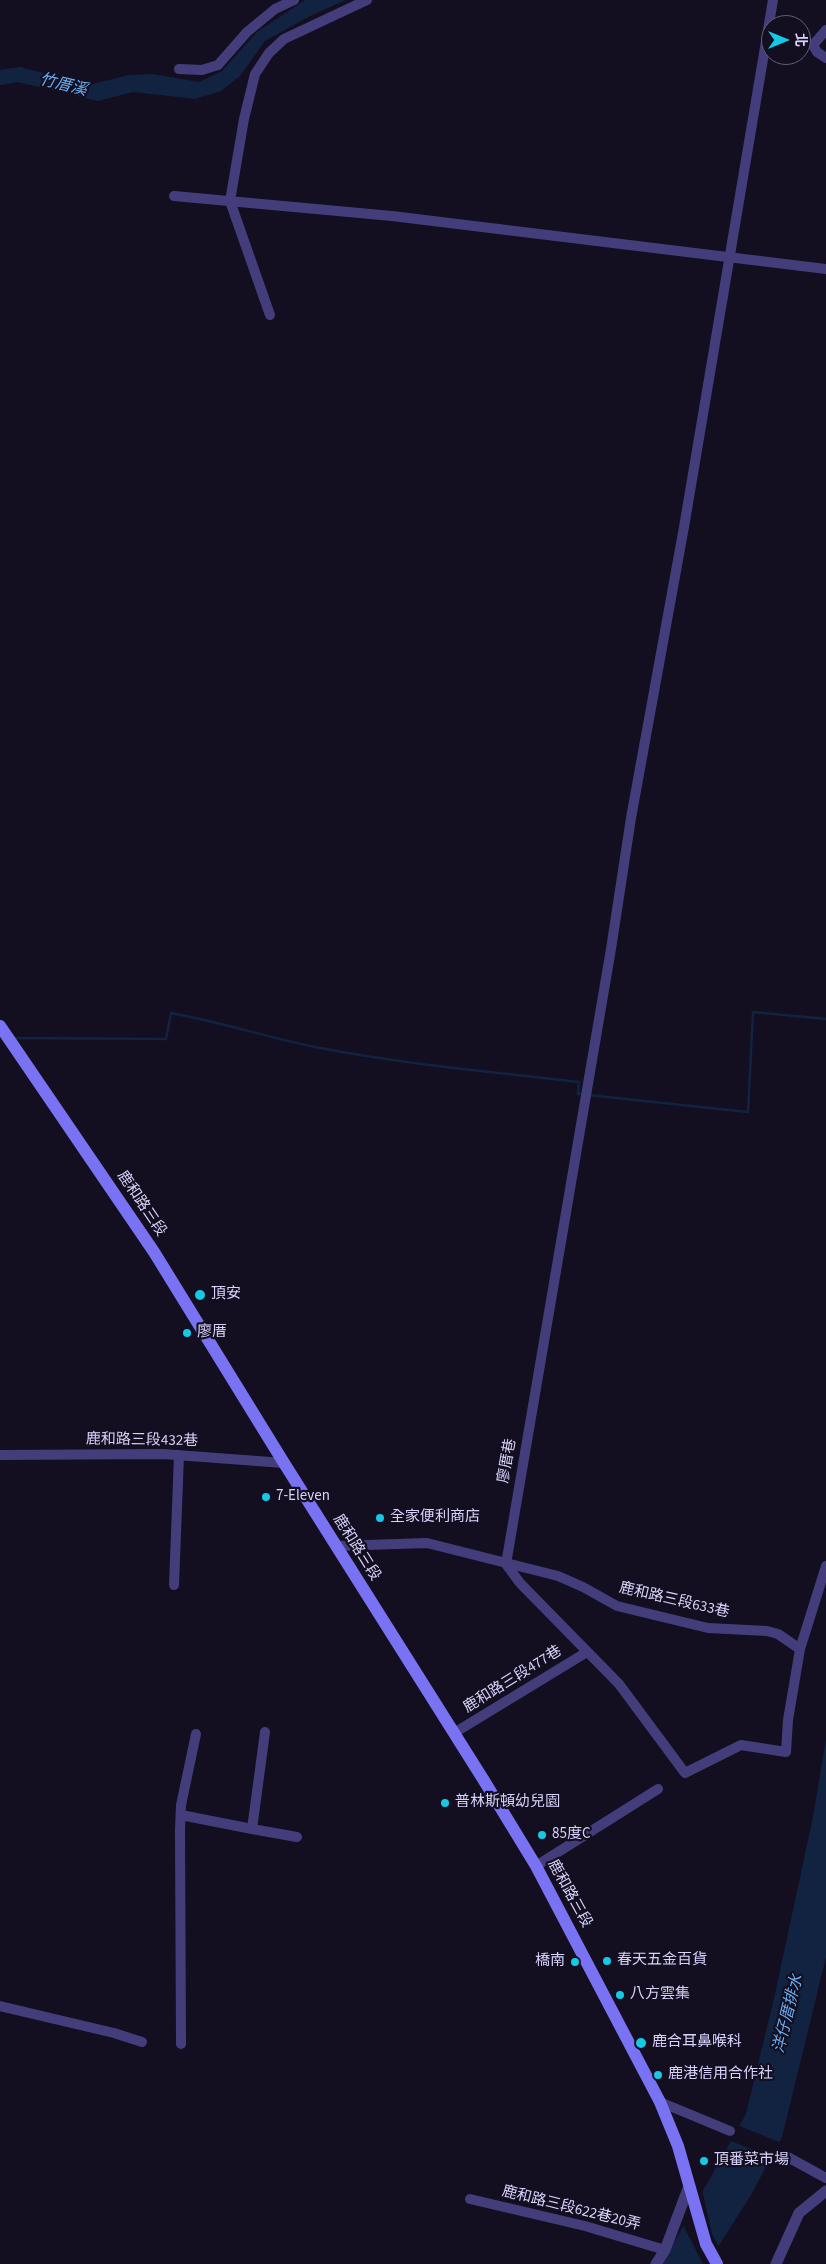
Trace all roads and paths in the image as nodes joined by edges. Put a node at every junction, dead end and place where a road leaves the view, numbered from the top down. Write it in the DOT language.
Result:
graph roads {
  1 [pos="294,0"];
  2 [pos="367,0"];
  3 [pos="773,0"];
  4 [pos="826,30"];
  5 [pos="826,58"];
  6 [pos="179,69"];
  7 [pos="174,196"];
  8 [pos="230,201"];
  9 [pos="730,258"];
  10 [pos="826,269"];
  11 [pos="270,315"];
  12 [pos="0,1026"];
  13 [pos="179,1455"];
  14 [pos="0,1456"];
  15 [pos="284,1464"];
  16 [pos="336,1546"];
  17 [pos="506,1564"];
  18 [pos="826,1566"];
  19 [pos="174,1585"];
  20 [pos="800,1649"];
  21 [pos="587,1652"];
  22 [pos="265,1732"];
  23 [pos="454,1733"];
  24 [pos="196,1734"];
  25 [pos="658,1789"];
  26 [pos="181,1815"];
  27 [pos="252,1829"];
  28 [pos="297,1837"];
  29 [pos="536,1866"];
  30 [pos="0,2006"];
  31 [pos="142,2042"];
  32 [pos="182,2044"];
  33 [pos="660,2102"];
  34 [pos="730,2130"];
  35 [pos="784,2155"];
  36 [pos="826,2178"];
  37 [pos="689,2186"];
  38 [pos="826,2191"];
  39 [pos="470,2199"];
  40 [pos="664,2250"];
  41 [pos="656,2264"];
  42 [pos="717,2264"];
  43 [pos="776,2264"];
  1 -- 6 [label="street"];
  2 -- 8 [label="street"];
  3 -- 9 [label="street, 廖厝巷"];
  4 -- 5 [label="street"];
  7 -- 8 [label="street"];
  8 -- 9 [label="street"];
  8 -- 11 [label="street"];
  9 -- 10 [label="street"];
  9 -- 17 [label="street, 廖厝巷"];
  12 -- 15 [label="main road, 鹿和路三段"];
  13 -- 14 [label="street, 鹿和路三段432巷"];
  13 -- 15 [label="street, 鹿和路三段432巷"];
  13 -- 19 [label="street"];
  15 -- 16 [label="main road, 鹿和路三段"];
  16 -- 17 [label="street, 鹿和路三段633巷"];
  16 -- 23 [label="main road, 鹿和路三段"];
  17 -- 20 [label="street, 鹿和路三段633巷"];
  17 -- 21 [label="street"];
  18 -- 20 [label="street"];
  20 -- 21 [label="street"];
  21 -- 23 [label="street, 鹿和路三段477巷"];
  22 -- 27 [label="street"];
  23 -- 29 [label="main road, 鹿和路三段"];
  24 -- 26 [label="street"];
  25 -- 29 [label="street"];
  26 -- 27 [label="street"];
  26 -- 32 [label="street"];
  27 -- 28 [label="street"];
  29 -- 33 [label="main road, 鹿和路三段"];
  30 -- 31 [label="street"];
  33 -- 34 [label="street"];
  33 -- 37 [label="main road, 鹿和路三段"];
  35 -- 36 [label="street"];
  37 -- 40 [label="street"];
  37 -- 42 [label="main road, 鹿和路三段"];
  38 -- 43 [label="street"];
  39 -- 40 [label="street, 鹿和路三段622巷20弄"];
  40 -- 41 [label="street"];
}
